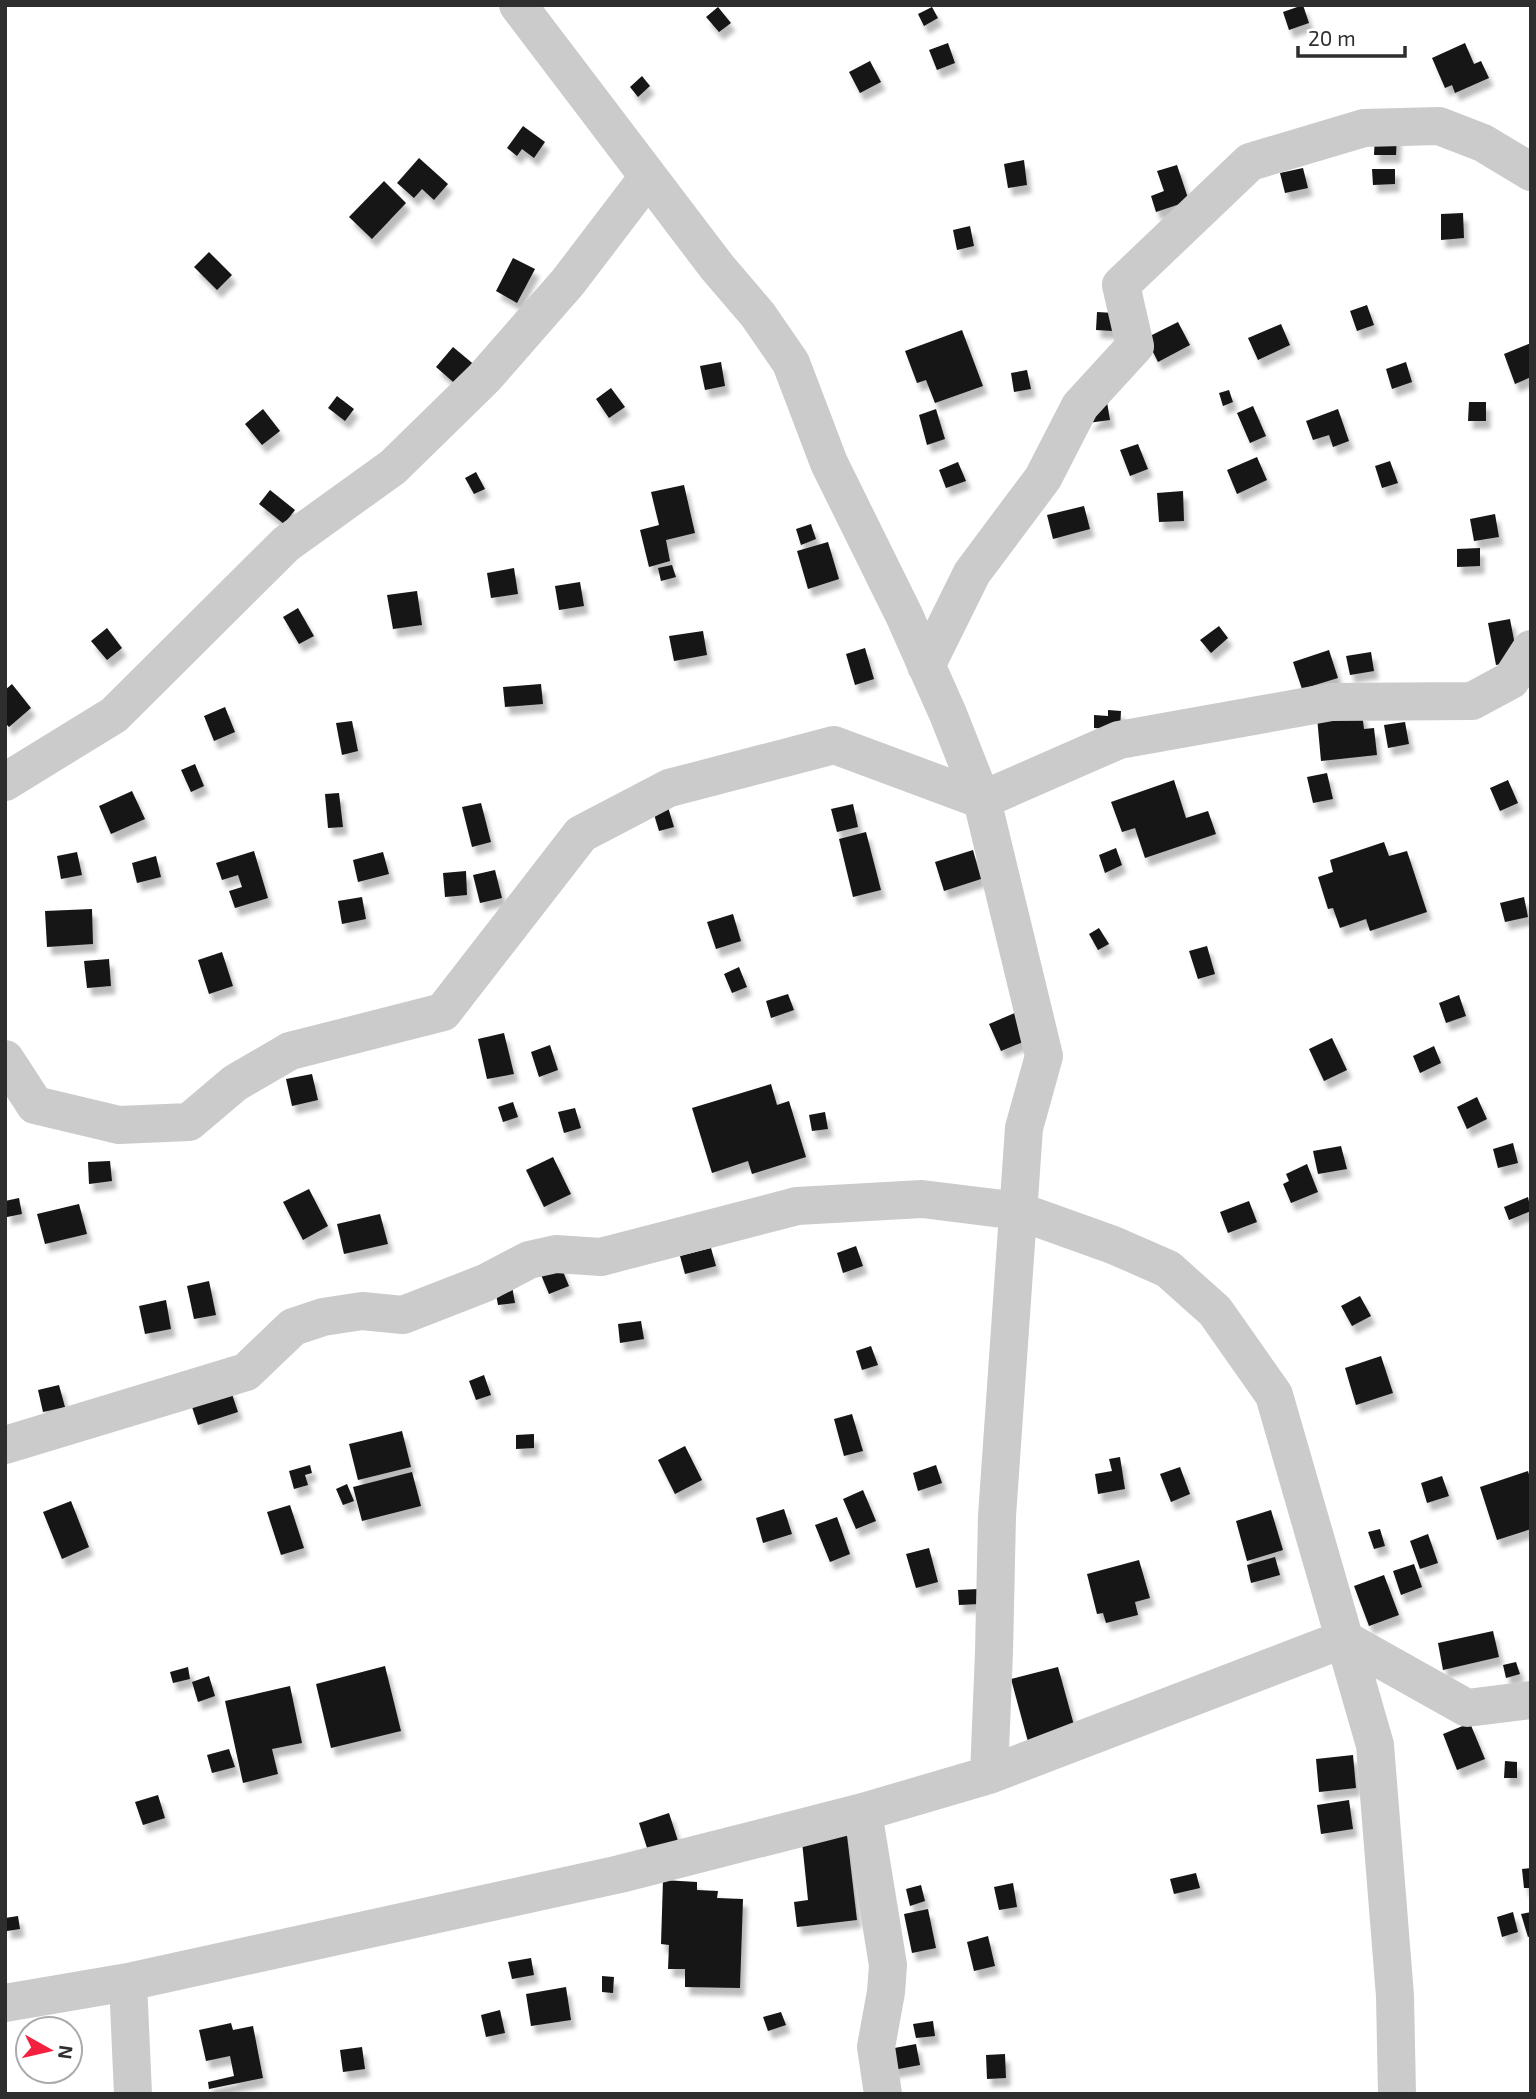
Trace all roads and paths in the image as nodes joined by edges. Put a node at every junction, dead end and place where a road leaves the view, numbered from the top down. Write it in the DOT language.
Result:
graph roads {
  1 [pos="518,5"];
  2 [pos="1531,172"];
  3 [pos="648,177"];
  4 [pos="1531,649"];
  5 [pos="926,666"];
  6 [pos="5,782"];
  7 [pos="982,800"];
  8 [pos="5,1059"];
  9 [pos="1018,1211"];
  10 [pos="5,1445"];
  11 [pos="1344,1639"];
  12 [pos="1531,1700"];
  13 [pos="989,1775"];
  14 [pos="863,1812"];
  15 [pos="128,1982"];
  16 [pos="5,2003"];
  17 [pos="133,2094"];
  18 [pos="883,2094"];
  19 [pos="1397,2094"];
  1 -- 3 [label="street"];
  2 -- 5 [label="street"];
  3 -- 5 [label="street"];
  3 -- 6 [label="street"];
  4 -- 7 [label="street"];
  5 -- 7 [label="street"];
  7 -- 8 [label="street"];
  7 -- 9 [label="street"];
  9 -- 10 [label="street"];
  9 -- 11 [label="street"];
  9 -- 13 [label="street"];
  11 -- 12 [label="street"];
  11 -- 13 [label="street"];
  11 -- 19 [label="street"];
  13 -- 14 [label="street"];
  14 -- 15 [label="street"];
  14 -- 18 [label="street"];
  15 -- 16 [label="street"];
  15 -- 17 [label="street"];
}
